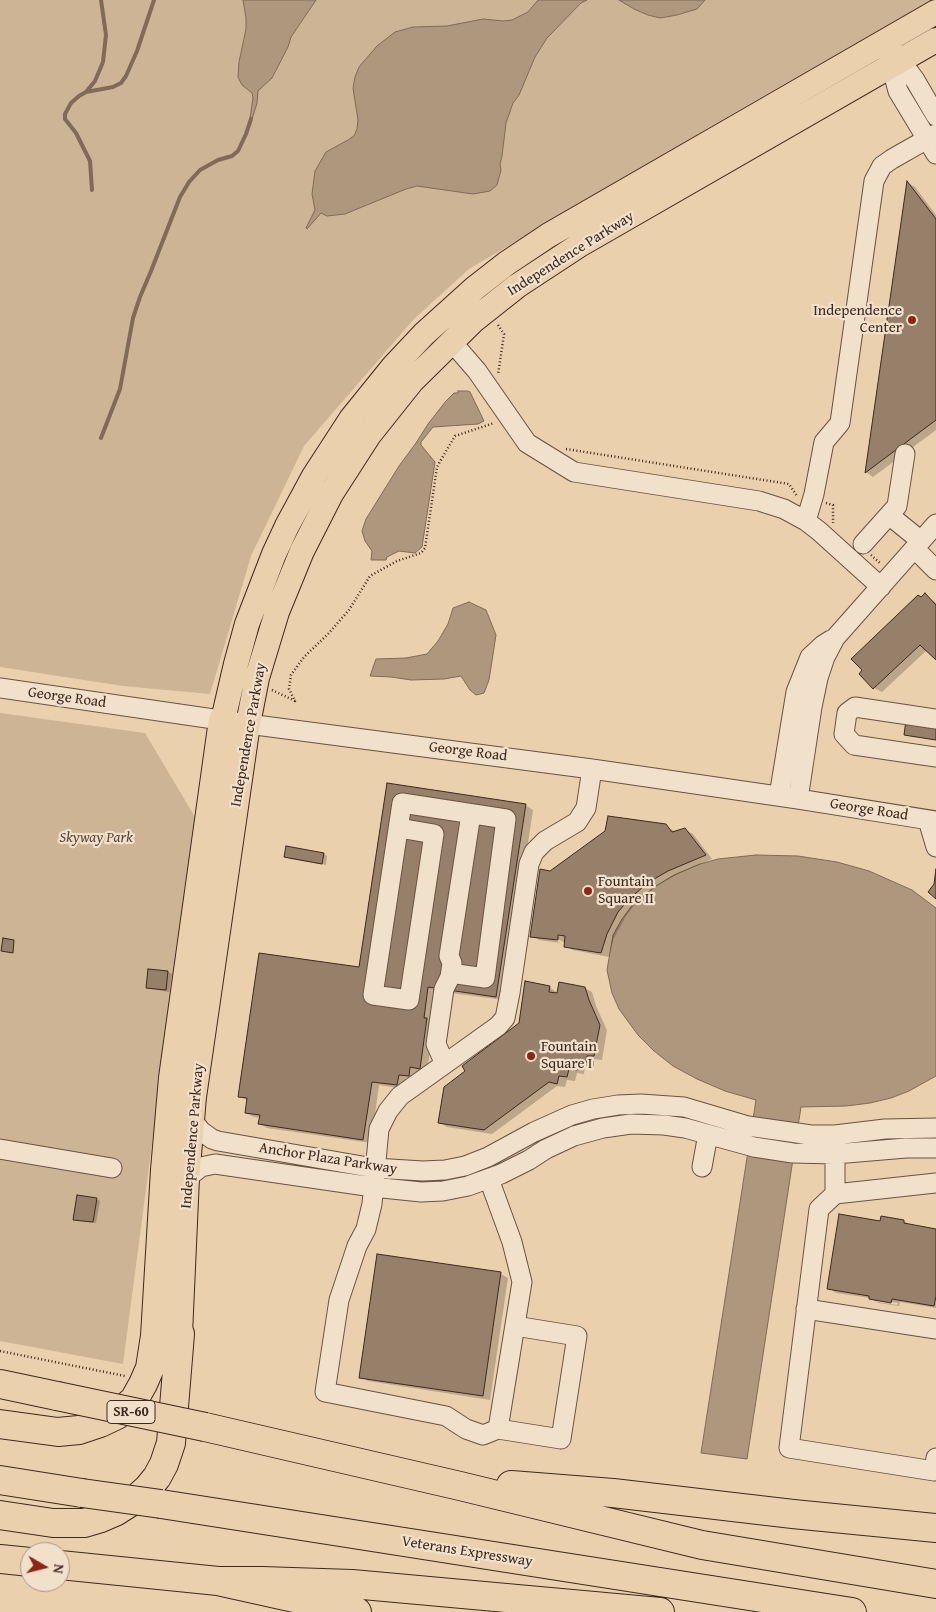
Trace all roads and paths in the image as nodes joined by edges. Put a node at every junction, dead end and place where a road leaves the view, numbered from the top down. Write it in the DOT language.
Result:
graph roads {
  1 [pos="936,12"];
  2 [pos="885,40"];
  3 [pos="936,40"];
  4 [pos="896,63"];
  5 [pos="936,116"];
  6 [pos="933,143"];
  7 [pos="494,319"];
  8 [pos="451,341"];
  9 [pos="503,382"];
  10 [pos="506,414"];
  11 [pos="558,448"];
  12 [pos="905,454"];
  13 [pos="812,500"];
  14 [pos="889,515"];
  15 [pos="806,521"];
  16 [pos="936,524"];
  17 [pos="840,529"];
  18 [pos="918,545"];
  19 [pos="867,549"];
  20 [pos="936,570"];
  21 [pos="887,580"];
  22 [pos="835,638"];
  23 [pos="272,682"];
  24 [pos="0,688"];
  25 [pos="936,719"];
  26 [pos="236,722"];
  27 [pos="936,757"];
  28 [pos="592,769"];
  29 [pos="779,796"];
  30 [pos="798,799"];
  31 [pos="471,814"];
  32 [pos="932,820"];
  33 [pos="399,828"];
  34 [pos="936,847"];
  35 [pos="457,974"];
  36 [pos="445,1064"];
  37 [pos="192,1120"];
  38 [pos="936,1128"];
  39 [pos="735,1133"];
  40 [pos="708,1134"];
  41 [pos="835,1145"];
  42 [pos="0,1148"];
  43 [pos="936,1148"];
  44 [pos="702,1166"];
  45 [pos="112,1168"];
  46 [pos="374,1168"];
  47 [pos="187,1178"];
  48 [pos="489,1179"];
  49 [pos="936,1183"];
  50 [pos="373,1187"];
  51 [pos="835,1194"];
  52 [pos="806,1308"];
  53 [pos="515,1326"];
  54 [pos="936,1329"];
  55 [pos="180,1334"];
  56 [pos="0,1350"];
  57 [pos="127,1376"];
  58 [pos="0,1384"];
  59 [pos="0,1424"];
  60 [pos="498,1429"];
  61 [pos="936,1458"];
  62 [pos="0,1480"];
  63 [pos="460,1486"];
  64 [pos="0,1515"];
  65 [pos="936,1528"];
  66 [pos="0,1559"];
  67 [pos="20,1561"];
  68 [pos="70,1566"];
  69 [pos="218,1582"];
  70 [pos="936,1584"];
  71 [pos="357,1612"];
  72 [pos="660,1612"];
  73 [pos="852,1612"];
  1 -- 2 [label="main road, Independence Parkway"];
  2 -- 4 [label="street"];
  2 -- 26 [label="main road, Independence Parkway"];
  3 -- 4 [label="main road, Independence Parkway"];
  4 -- 5 [label="street"];
  4 -- 6 [label="street"];
  4 -- 8 [label="main road, Independence Parkway"];
  6 -- 13 [label="street"];
  7 -- 9 [label="path"];
  8 -- 10 [label="street"];
  8 -- 26 [label="main road, Independence Parkway"];
  10 -- 15 [label="street"];
  10 -- 23 [label="path"];
  11 -- 13 [label="path"];
  12 -- 14 [label="street"];
  13 -- 15 [label="street"];
  13 -- 17 [label="path"];
  14 -- 18 [label="street"];
  14 -- 19 [label="street"];
  15 -- 21 [label="street"];
  16 -- 18 [label="street"];
  18 -- 20 [label="street"];
  18 -- 21 [label="street"];
  19 -- 21 [label="path"];
  21 -- 22 [label="street"];
  22 -- 29 [label="street"];
  22 -- 30 [label="street"];
  24 -- 26 [label="street, George Road"];
  25 -- 27 [label="street"];
  26 -- 28 [label="street, George Road"];
  26 -- 37 [label="main road, Independence Parkway"];
  26 -- 59 [label="highway"];
  28 -- 29 [label="street, George Road"];
  28 -- 36 [label="street"];
  29 -- 30 [label="street, George Road"];
  30 -- 32 [label="street, George Road"];
  31 -- 33 [label="street"];
  31 -- 35 [label="street"];
  31 -- 36 [label="street"];
  32 -- 34 [label="street"];
  33 -- 33 [label="street"];
  36 -- 46 [label="street"];
  37 -- 46 [label="street, Anchor Plaza Parkway"];
  37 -- 47 [label="main road, Independence Parkway"];
  38 -- 41 [label="street, Anchor Plaza Parkway"];
  39 -- 40 [label="street, Anchor Plaza Parkway"];
  39 -- 41 [label="street, Anchor Plaza Parkway"];
  39 -- 41 [label="street, Anchor Plaza Parkway"];
  39 -- 46 [label="street, Anchor Plaza Parkway"];
  40 -- 44 [label="street"];
  40 -- 48 [label="street, Anchor Plaza Parkway"];
  41 -- 43 [label="street, Anchor Plaza Parkway"];
  41 -- 51 [label="street"];
  42 -- 45 [label="street"];
  46 -- 50 [label="street"];
  47 -- 50 [label="street, Anchor Plaza Parkway"];
  47 -- 55 [label="main road, Independence Parkway"];
  48 -- 50 [label="street, Anchor Plaza Parkway"];
  48 -- 53 [label="street"];
  49 -- 51 [label="street"];
  50 -- 60 [label="street"];
  51 -- 52 [label="street"];
  52 -- 54 [label="street"];
  52 -- 61 [label="street"];
  53 -- 60 [label="street"];
  53 -- 60 [label="street"];
  55 -- 64 [label="highway"];
  56 -- 57 [label="path"];
  58 -- 63 [label="highway, SR-60 / SR-60, bridge"];
  62 -- 73 [label="highway, Veterans Expressway, bridge"];
  63 -- 65 [label="highway"];
  63 -- 70 [label="highway"];
  66 -- 67 [label="highway"];
  68 -- 69 [label="highway"];
  69 -- 71 [label="highway"];
  69 -- 72 [label="highway"];
}
